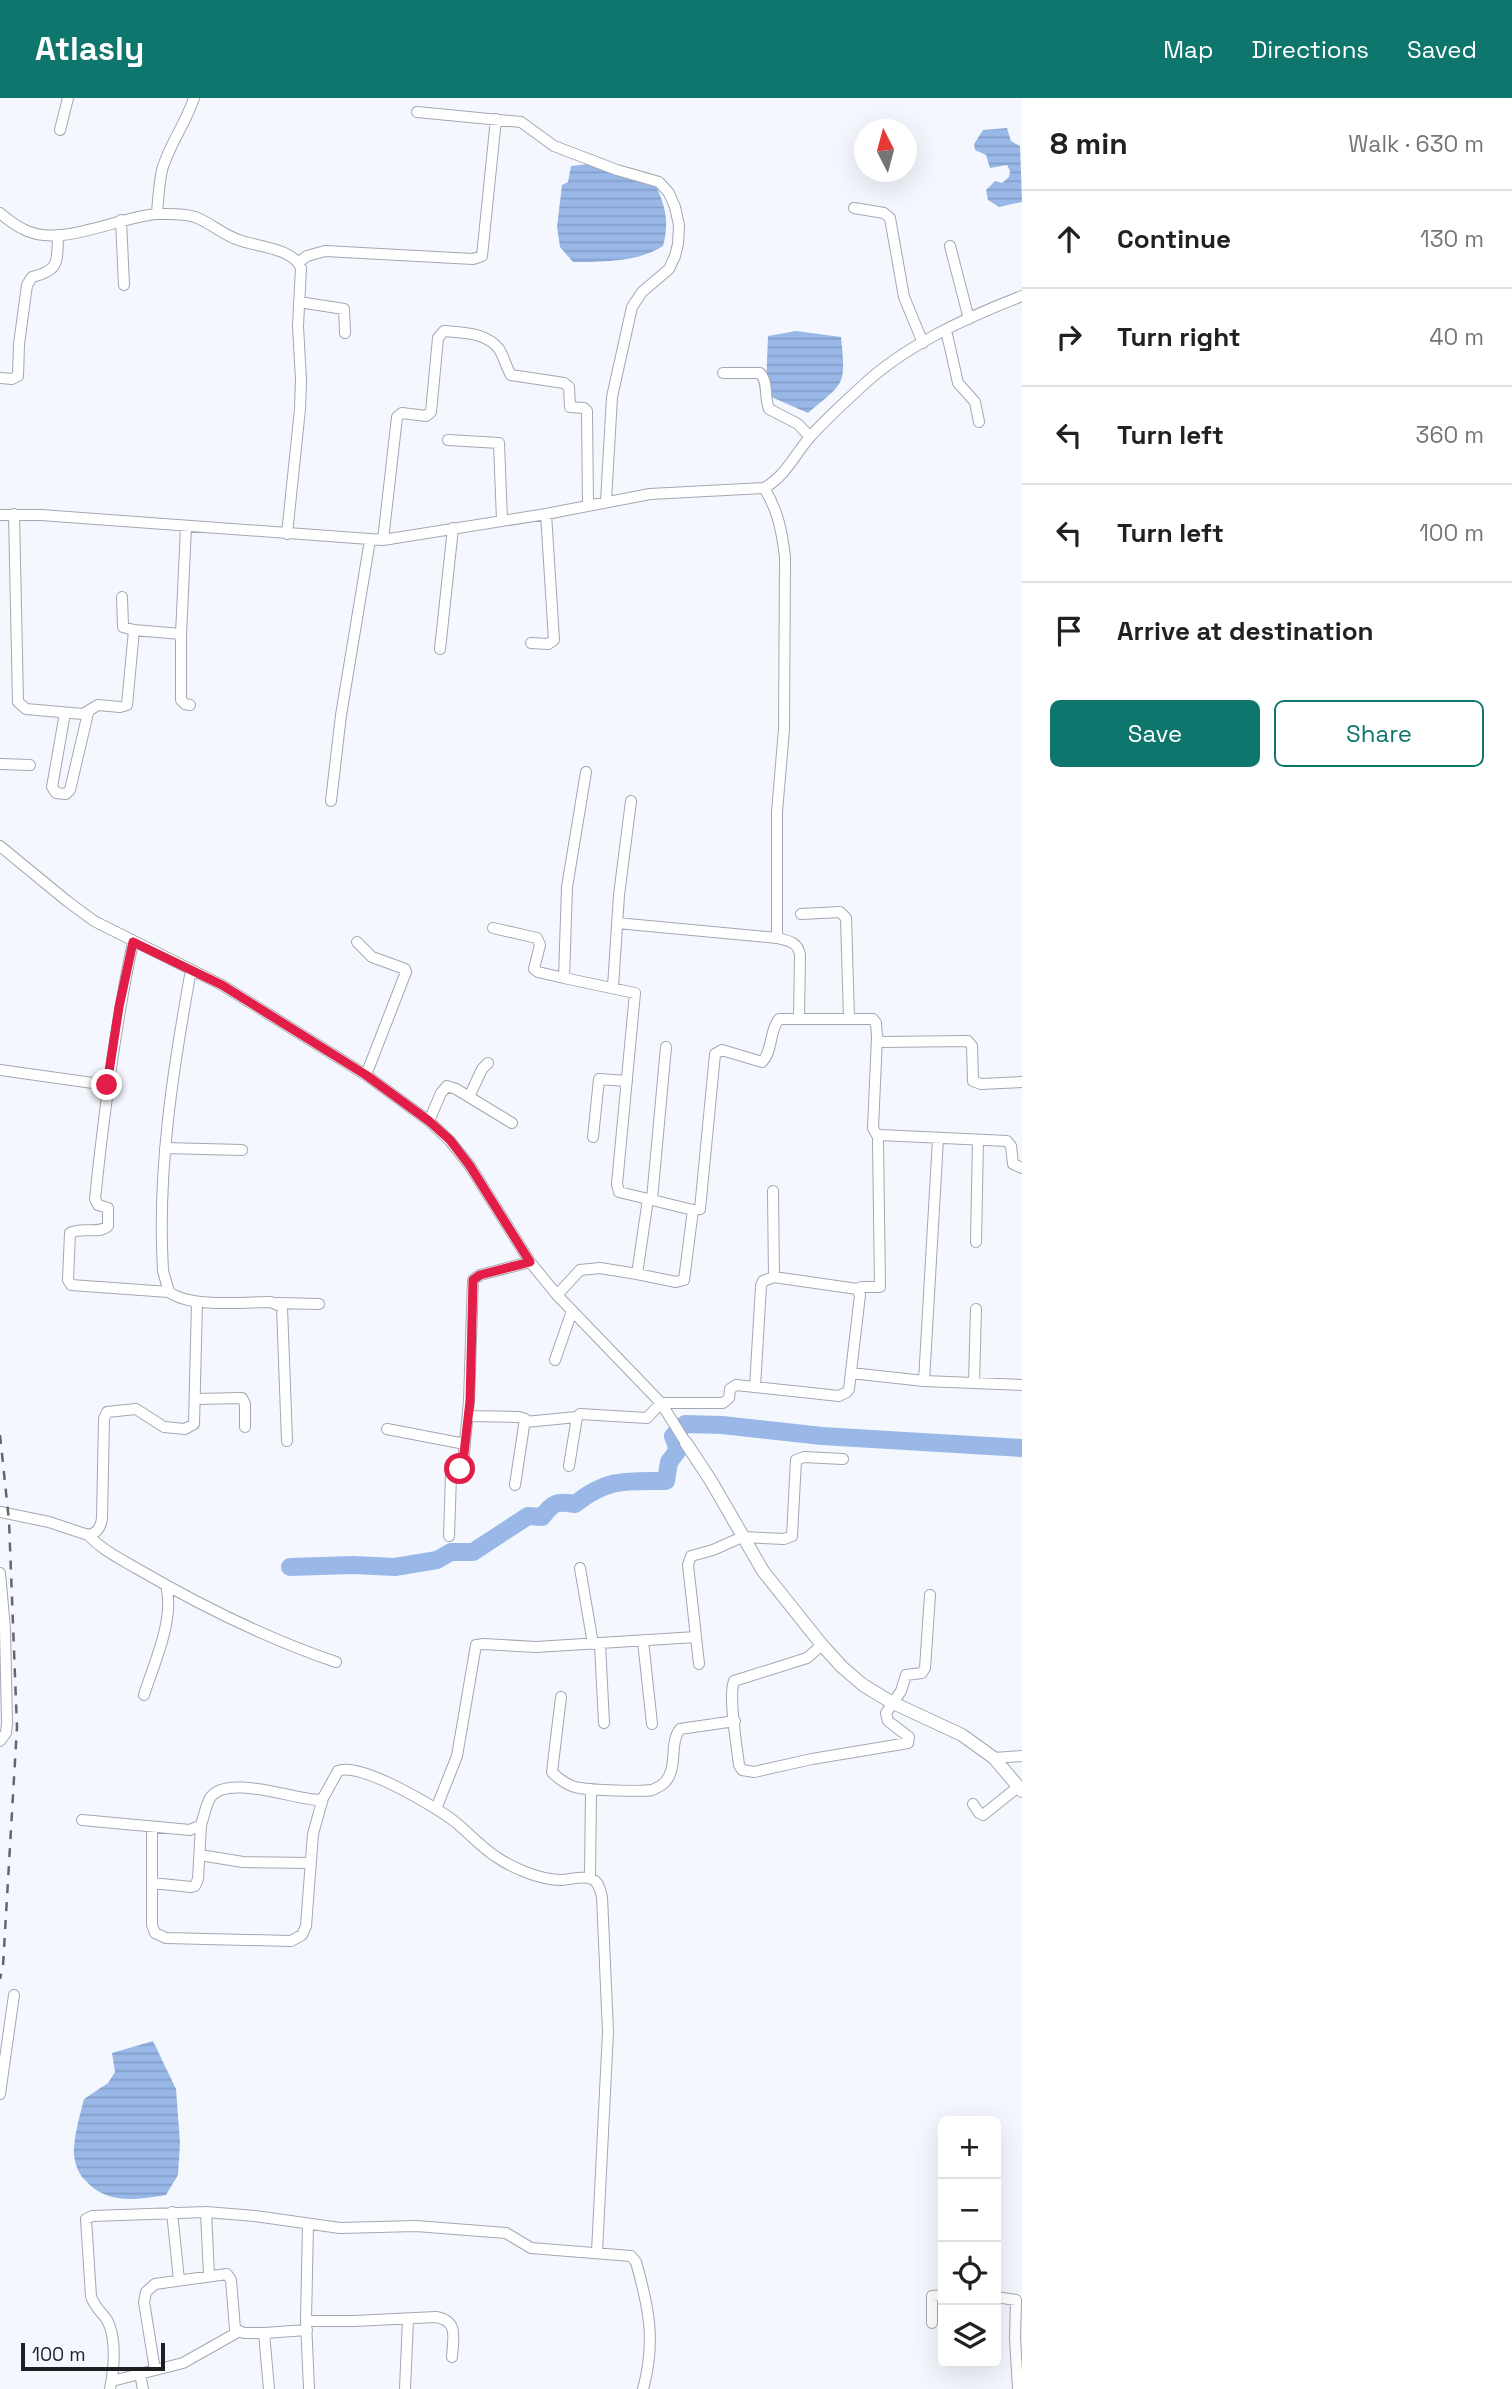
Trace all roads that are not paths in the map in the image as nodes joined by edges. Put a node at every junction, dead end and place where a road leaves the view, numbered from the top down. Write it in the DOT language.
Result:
graph roads {
  1 [pos="68,98"];
  2 [pos="194,98"];
  3 [pos="417,113"];
  4 [pos="496,119"];
  5 [pos="60,130"];
  6 [pos="854,208"];
  7 [pos="0,214"];
  8 [pos="158,214"];
  9 [pos="121,220"];
  10 [pos="58,236"];
  11 [pos="950,246"];
  12 [pos="299,262"];
  13 [pos="124,285"];
  14 [pos="1022,296"];
  15 [pos="299,302"];
  16 [pos="969,318"];
  17 [pos="946,330"];
  18 [pos="345,333"];
  19 [pos="923,343"];
  20 [pos="723,373"];
  21 [pos="0,378"];
  22 [pos="979,422"];
  23 [pos="810,437"];
  24 [pos="448,440"];
  25 [pos="764,488"];
  26 [pos="606,501"];
  27 [pos="588,505"];
  28 [pos="14,514"];
  29 [pos="546,514"];
  30 [pos="0,515"];
  31 [pos="502,520"];
  32 [pos="186,527"];
  33 [pos="453,528"];
  34 [pos="287,534"];
  35 [pos="370,540"];
  36 [pos="383,540"];
  37 [pos="122,597"];
  38 [pos="134,631"];
  39 [pos="181,634"];
  40 [pos="531,643"];
  41 [pos="440,649"];
  42 [pos="190,705"];
  43 [pos="65,713"];
  44 [pos="88,713"];
  45 [pos="0,764"];
  46 [pos="30,765"];
  47 [pos="586,772"];
  48 [pos="331,801"];
  49 [pos="631,801"];
  50 [pos="0,846"];
  51 [pos="801,914"];
  52 [pos="617,923"];
  53 [pos="494,928"];
  54 [pos="778,938"];
  55 [pos="133,942"];
  56 [pos="357,942"];
  57 [pos="191,970"];
  58 [pos="564,978"];
  59 [pos="613,987"];
  60 [pos="799,1018"];
  61 [pos="849,1018"];
  62 [pos="877,1037"];
  63 [pos="666,1047"];
  64 [pos="488,1063"];
  65 [pos="0,1070"];
  66 [pos="366,1075"];
  67 [pos="627,1082"];
  68 [pos="1022,1082"];
  69 [pos="107,1085"];
  70 [pos="469,1097"];
  71 [pos="429,1121"];
  72 [pos="512,1123"];
  73 [pos="593,1137"];
  74 [pos="878,1137"];
  75 [pos="938,1139"];
  76 [pos="978,1140"];
  77 [pos="165,1148"];
  78 [pos="243,1150"];
  79 [pos="1022,1168"];
  80 [pos="773,1191"];
  81 [pos="650,1199"];
  82 [pos="693,1210"];
  83 [pos="976,1242"];
  84 [pos="530,1262"];
  85 [pos="638,1274"];
  86 [pos="774,1277"];
  87 [pos="857,1289"];
  88 [pos="169,1292"];
  89 [pos="557,1295"];
  90 [pos="197,1302"];
  91 [pos="277,1303"];
  92 [pos="319,1304"];
  93 [pos="976,1309"];
  94 [pos="572,1311"];
  95 [pos="555,1360"];
  96 [pos="851,1373"];
  97 [pos="924,1381"];
  98 [pos="974,1383"];
  99 [pos="1022,1385"];
  100 [pos="755,1387"];
  101 [pos="196,1399"];
  102 [pos="661,1403"];
  103 [pos="468,1416"];
  104 [pos="577,1417"];
  105 [pos="525,1422"];
  106 [pos="245,1427"];
  107 [pos="387,1429"];
  108 [pos="287,1441"];
  109 [pos="686,1443"];
  110 [pos="465,1444"];
  111 [pos="843,1459"];
  112 [pos="569,1466"];
  113 [pos="515,1485"];
  114 [pos="0,1512"];
  115 [pos="88,1535"];
  116 [pos="449,1536"];
  117 [pos="742,1537"];
  118 [pos="580,1569"];
  119 [pos="0,1573"];
  120 [pos="166,1586"];
  121 [pos="930,1595"];
  122 [pos="696,1637"];
  123 [pos="643,1641"];
  124 [pos="597,1644"];
  125 [pos="822,1645"];
  126 [pos="336,1662"];
  127 [pos="699,1664"];
  128 [pos="144,1695"];
  129 [pos="561,1697"];
  130 [pos="891,1702"];
  131 [pos="734,1721"];
  132 [pos="604,1723"];
  133 [pos="652,1724"];
  134 [pos="0,1741"];
  135 [pos="1022,1756"];
  136 [pos="994,1758"];
  137 [pos="591,1789"];
  138 [pos="1020,1789"];
  139 [pos="323,1798"];
  140 [pos="972,1804"];
  141 [pos="436,1809"];
  142 [pos="82,1820"];
  143 [pos="201,1825"];
  144 [pos="152,1826"];
  145 [pos="200,1856"];
  146 [pos="310,1863"];
  147 [pos="590,1878"];
  148 [pos="152,1883"];
  149 [pos="14,1994"];
  150 [pos="0,2094"];
  151 [pos="206,2211"];
  152 [pos="173,2212"];
  153 [pos="308,2224"];
  154 [pos="597,2252"];
  155 [pos="209,2276"];
  156 [pos="179,2280"];
  157 [pos="938,2295"];
  158 [pos="1001,2298"];
  159 [pos="408,2319"];
  160 [pos="932,2323"];
  161 [pos="307,2326"];
  162 [pos="238,2332"];
  163 [pos="264,2333"];
  164 [pos="452,2357"];
  165 [pos="155,2370"];
  166 [pos="140,2374"];
  167 [pos="111,2385"];
  168 [pos="143,2389"];
  169 [pos="269,2389"];
  170 [pos="309,2389"];
  171 [pos="405,2389"];
  172 [pos="643,2389"];
  173 [pos="1018,2389"];
  1 -- 5 [label="street"];
  2 -- 8 [label="street"];
  3 -- 4 [label="street"];
  4 -- 12 [label="street"];
  4 -- 26 [label="street"];
  6 -- 19 [label="street"];
  7 -- 10 [label="street"];
  8 -- 9 [label="street"];
  8 -- 12 [label="street"];
  9 -- 10 [label="street"];
  9 -- 13 [label="street"];
  10 -- 21 [label="street"];
  11 -- 16 [label="street"];
  12 -- 15 [label="street"];
  14 -- 16 [label="street"];
  15 -- 18 [label="street"];
  15 -- 34 [label="street"];
  16 -- 17 [label="street"];
  17 -- 19 [label="street"];
  17 -- 22 [label="street"];
  19 -- 23 [label="street"];
  20 -- 23 [label="street"];
  23 -- 25 [label="street"];
  24 -- 31 [label="street"];
  25 -- 26 [label="street"];
  25 -- 54 [label="street"];
  26 -- 27 [label="street"];
  27 -- 29 [label="street"];
  27 -- 36 [label="street"];
  28 -- 30 [label="street"];
  28 -- 32 [label="street"];
  28 -- 43 [label="street"];
  29 -- 31 [label="street"];
  29 -- 40 [label="street"];
  31 -- 33 [label="street"];
  32 -- 34 [label="street"];
  32 -- 39 [label="street"];
  33 -- 36 [label="street"];
  33 -- 41 [label="street"];
  34 -- 35 [label="street"];
  35 -- 36 [label="street"];
  35 -- 48 [label="street"];
  37 -- 38 [label="street"];
  38 -- 39 [label="street"];
  38 -- 44 [label="street"];
  39 -- 42 [label="street"];
  43 -- 44 [label="street"];
  43 -- 44 [label="street"];
  45 -- 46 [label="street"];
  47 -- 58 [label="street"];
  49 -- 52 [label="street"];
  50 -- 55 [label="street"];
  51 -- 61 [label="street"];
  52 -- 54 [label="street"];
  52 -- 59 [label="street"];
  53 -- 58 [label="street"];
  54 -- 60 [label="street"];
  55 -- 57 [label="street"];
  55 -- 69 [label="street"];
  56 -- 66 [label="street"];
  57 -- 66 [label="street"];
  57 -- 77 [label="street"];
  58 -- 59 [label="street"];
  59 -- 67 [label="street"];
  60 -- 61 [label="street"];
  60 -- 82 [label="street"];
  61 -- 62 [label="street"];
  62 -- 68 [label="street"];
  62 -- 74 [label="street"];
  63 -- 81 [label="street"];
  64 -- 70 [label="street"];
  65 -- 69 [label="street"];
  66 -- 71 [label="street"];
  67 -- 73 [label="street"];
  67 -- 81 [label="street"];
  69 -- 88 [label="street"];
  70 -- 71 [label="street"];
  70 -- 72 [label="street"];
  71 -- 84 [label="street"];
  74 -- 75 [label="street"];
  74 -- 87 [label="street"];
  75 -- 76 [label="street"];
  75 -- 97 [label="street"];
  76 -- 79 [label="street"];
  76 -- 83 [label="street"];
  77 -- 78 [label="street"];
  77 -- 88 [label="street"];
  80 -- 86 [label="street"];
  81 -- 82 [label="street"];
  81 -- 85 [label="street"];
  82 -- 85 [label="street"];
  84 -- 89 [label="street"];
  84 -- 103 [label="street"];
  85 -- 89 [label="street"];
  86 -- 87 [label="street"];
  86 -- 100 [label="street"];
  87 -- 96 [label="street"];
  88 -- 90 [label="street"];
  89 -- 94 [label="street"];
  90 -- 91 [label="street"];
  90 -- 101 [label="street"];
  91 -- 92 [label="street"];
  91 -- 108 [label="street"];
  93 -- 98 [label="street"];
  94 -- 95 [label="street"];
  94 -- 102 [label="street"];
  96 -- 97 [label="street"];
  96 -- 100 [label="street"];
  97 -- 98 [label="street"];
  98 -- 99 [label="street"];
  100 -- 102 [label="street"];
  101 -- 106 [label="street"];
  101 -- 115 [label="street"];
  102 -- 104 [label="street"];
  102 -- 109 [label="street"];
  103 -- 105 [label="street"];
  103 -- 110 [label="street"];
  104 -- 105 [label="street"];
  104 -- 112 [label="street"];
  105 -- 113 [label="street"];
  107 -- 110 [label="street"];
  109 -- 117 [label="street"];
  110 -- 116 [label="street"];
  111 -- 117 [label="street"];
  114 -- 115 [label="street"];
  115 -- 120 [label="street"];
  117 -- 122 [label="street"];
  117 -- 125 [label="street"];
  118 -- 124 [label="street"];
  119 -- 134 [label="street"];
  120 -- 126 [label="street"];
  120 -- 128 [label="street"];
  121 -- 130 [label="street"];
  122 -- 123 [label="street"];
  122 -- 127 [label="street"];
  123 -- 124 [label="street"];
  123 -- 133 [label="street"];
  124 -- 132 [label="street"];
  124 -- 141 [label="street"];
  125 -- 130 [label="street"];
  125 -- 131 [label="street"];
  129 -- 137 [label="street"];
  130 -- 131 [label="street"];
  130 -- 136 [label="street"];
  131 -- 137 [label="street"];
  135 -- 136 [label="street"];
  136 -- 138 [label="street"];
  137 -- 147 [label="street"];
  138 -- 140 [label="street"];
  139 -- 141 [label="street"];
  139 -- 143 [label="street"];
  139 -- 146 [label="street"];
  141 -- 147 [label="street"];
  142 -- 144 [label="street"];
  143 -- 144 [label="street"];
  143 -- 145 [label="street"];
  144 -- 148 [label="street"];
  145 -- 146 [label="street"];
  145 -- 148 [label="street"];
  146 -- 148 [label="street"];
  147 -- 154 [label="street"];
  149 -- 150 [label="street"];
  151 -- 152 [label="street"];
  151 -- 153 [label="street"];
  151 -- 155 [label="street"];
  152 -- 156 [label="street"];
  152 -- 167 [label="street"];
  153 -- 154 [label="street"];
  153 -- 161 [label="street"];
  154 -- 172 [label="street"];
  155 -- 156 [label="street"];
  155 -- 162 [label="street"];
  156 -- 165 [label="street"];
  157 -- 160 [label="street"];
  158 -- 173 [label="street"];
  159 -- 161 [label="street"];
  159 -- 164 [label="street"];
  159 -- 171 [label="street"];
  161 -- 163 [label="street"];
  161 -- 170 [label="street"];
  162 -- 163 [label="street"];
  162 -- 165 [label="street"];
  163 -- 169 [label="street"];
  165 -- 166 [label="street"];
  166 -- 167 [label="street"];
  166 -- 168 [label="street"];
}
